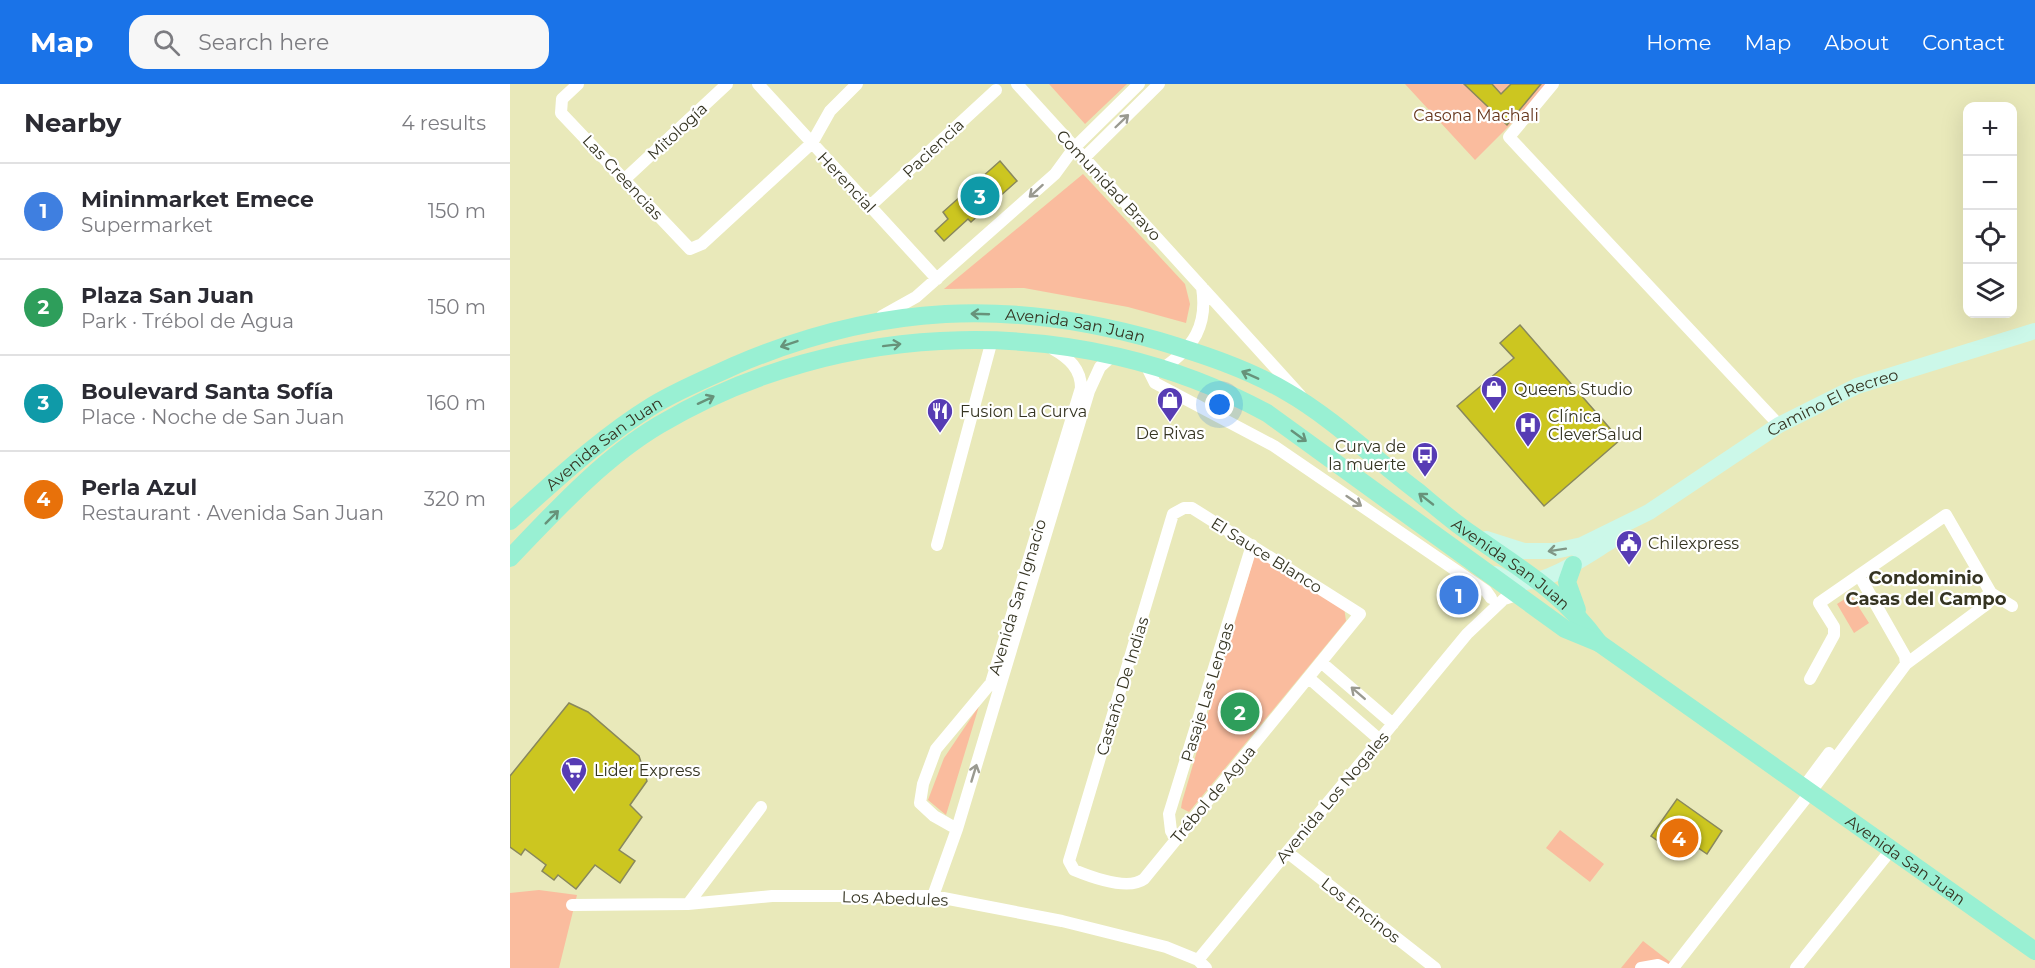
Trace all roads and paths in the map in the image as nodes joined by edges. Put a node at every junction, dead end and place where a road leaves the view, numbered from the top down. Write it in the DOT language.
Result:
graph roads {
  1 [pos="578,84"];
  2 [pos="727,84"];
  3 [pos="758,84"];
  4 [pos="857,84"];
  5 [pos="1017,84"];
  6 [pos="1139,84"];
  7 [pos="1159,84"];
  8 [pos="1553,84"];
  9 [pos="996,90"];
  10 [pos="812,144"];
  11 [pos="1074,148"];
  12 [pos="1084,158"];
  13 [pos="626,178"];
  14 [pos="870,206"];
  15 [pos="937,279"];
  16 [pos="1201,286"];
  17 [pos="861,324"];
  18 [pos="2035,331"];
  19 [pos="992,340"];
  20 [pos="1047,345"];
  21 [pos="1187,349"];
  22 [pos="1112,356"];
  23 [pos="1154,367"];
  24 [pos="1308,406"];
  25 [pos="1779,425"];
  26 [pos="1649,512"];
  27 [pos="1173,514"];
  28 [pos="510,521"];
  29 [pos="1044,527"];
  30 [pos="1471,534"];
  31 [pos="936,545"];
  32 [pos="1252,545"];
  33 [pos="510,558"];
  34 [pos="1573,565"];
  35 [pos="1487,573"];
  36 [pos="1859,575"];
  37 [pos="1539,579"];
  38 [pos="1990,594"];
  39 [pos="1517,595"];
  40 [pos="1491,598"];
  41 [pos="2012,606"];
  42 [pos="1360,614"];
  43 [pos="1579,615"];
  44 [pos="1467,634"];
  45 [pos="1599,643"];
  46 [pos="1906,660"];
  47 [pos="1322,663"];
  48 [pos="1310,679"];
  49 [pos="1810,679"];
  50 [pos="996,685"];
  51 [pos="1393,724"];
  52 [pos="1380,740"];
  53 [pos="1807,790"];
  54 [pos="761,807"];
  55 [pos="957,829"];
  56 [pos="1176,839"];
  57 [pos="1891,850"];
  58 [pos="1287,852"];
  59 [pos="1070,858"];
  60 [pos="933,896"];
  61 [pos="688,904"];
  62 [pos="572,905"];
  63 [pos="2035,951"];
  64 [pos="1202,964"];
  65 [pos="1435,968"];
  66 [pos="1641,968"];
  67 [pos="1664,968"];
  68 [pos="1673,968"];
  69 [pos="1796,968"];
  1 -- 13 [label="street, Las Creencias"];
  2 -- 13 [label="street, Mitología"];
  3 -- 10 [label="street, Herencial"];
  4 -- 10 [label="street"];
  5 -- 11 [label="street, Comunidad Bravo"];
  6 -- 11 [label="street"];
  12 -- 7 [label="street, one-way"];
  8 -- 25 [label="street"];
  9 -- 14 [label="street, Paciencia"];
  10 -- 13 [label="street, Las Creencias"];
  10 -- 14 [label="street, Herencial"];
  11 -- 12 [label="street, Comunidad Bravo"];
  11 -- 15 [label="street, one-way"];
  12 -- 16 [label="street, Comunidad Bravo"];
  14 -- 15 [label="street, Herencial"];
  15 -- 17 [label="street"];
  16 -- 21 [label="street"];
  16 -- 24 [label="street, Comunidad Bravo"];
  21 -- 17 [label="main road, Avenida San Juan, one-way"];
  17 -- 28 [label="main road, Avenida San Juan, one-way"];
  18 -- 25 [label="main road, Camino El Recreo"];
  19 -- 20 [label="main road, Avenida San Juan"];
  19 -- 31 [label="street"];
  33 -- 19 [label="main road, Avenida San Juan, one-way"];
  20 -- 22 [label="main road, Avenida San Juan"];
  20 -- 29 [label="street, Avenida San Ignacio"];
  21 -- 23 [label="street"];
  24 -- 21 [label="main road, Avenida San Juan, one-way"];
  22 -- 23 [label="main road, Avenida San Juan"];
  22 -- 29 [label="street, Avenida San Ignacio"];
  23 -- 35 [label="main road, Avenida San Juan, one-way"];
  23 -- 40 [label="street, Avenida San Juan, one-way"];
  30 -- 24 [label="main road, Avenida San Juan, one-way"];
  25 -- 26 [label="main road, Camino El Recreo"];
  26 -- 30 [label="main road, Camino El Recreo, one-way"];
  26 -- 34 [label="main road, Camino El Recreo"];
  27 -- 32 [label="street, El Sauce Blanco"];
  27 -- 59 [label="street, Castaño De Indias"];
  29 -- 50 [label="street, Avenida San Ignacio"];
  30 -- 37 [label="main road, Avenida San Juan"];
  32 -- 42 [label="street, El Sauce Blanco"];
  32 -- 56 [label="street, Pasaje Las Lengas"];
  34 -- 37 [label="main road, Camino El Recreo"];
  34 -- 43 [label="main road"];
  35 -- 37 [label="main road, Camino El Recreo"];
  35 -- 39 [label="main road, Avenida San Juan"];
  35 -- 40 [label="street"];
  36 -- 38 [label="street"];
  36 -- 46 [label="street"];
  36 -- 49 [label="street"];
  37 -- 43 [label="main road, Avenida San Juan"];
  38 -- 41 [label="street"];
  38 -- 46 [label="street"];
  39 -- 44 [label="street, Avenida Los Nogales"];
  39 -- 45 [label="main road, Avenida San Juan"];
  40 -- 44 [label="street, Avenida Los Nogales"];
  42 -- 47 [label="street, Trébol de Agua"];
  43 -- 45 [label="main road, Avenida San Juan"];
  44 -- 51 [label="street, Avenida Los Nogales"];
  45 -- 53 [label="main road, Avenida San Juan"];
  46 -- 53 [label="street"];
  47 -- 48 [label="street, Trébol de Agua"];
  51 -- 47 [label="street, one-way"];
  48 -- 52 [label="street"];
  48 -- 56 [label="street, Trébol de Agua"];
  55 -- 50 [label="street, Avenida San Ignacio, one-way"];
  50 -- 55 [label="street, Avenida San Ignacio"];
  51 -- 52 [label="street, Avenida Los Nogales"];
  52 -- 58 [label="street, Avenida Los Nogales"];
  53 -- 57 [label="main road, Avenida San Juan"];
  53 -- 68 [label="street"];
  54 -- 61 [label="street"];
  55 -- 60 [label="street, Avenida San Ignacio"];
  56 -- 59 [label="street, Trébol de Agua"];
  57 -- 63 [label="main road, Avenida San Juan"];
  57 -- 69 [label="street"];
  58 -- 64 [label="street, Avenida Los Nogales"];
  58 -- 65 [label="street, Los Encinos"];
  60 -- 61 [label="street, Los Abedules"];
  60 -- 64 [label="street, Los Abedules"];
  61 -- 62 [label="street, Los Abedules"];
  66 -- 67 [label="street"];
}
